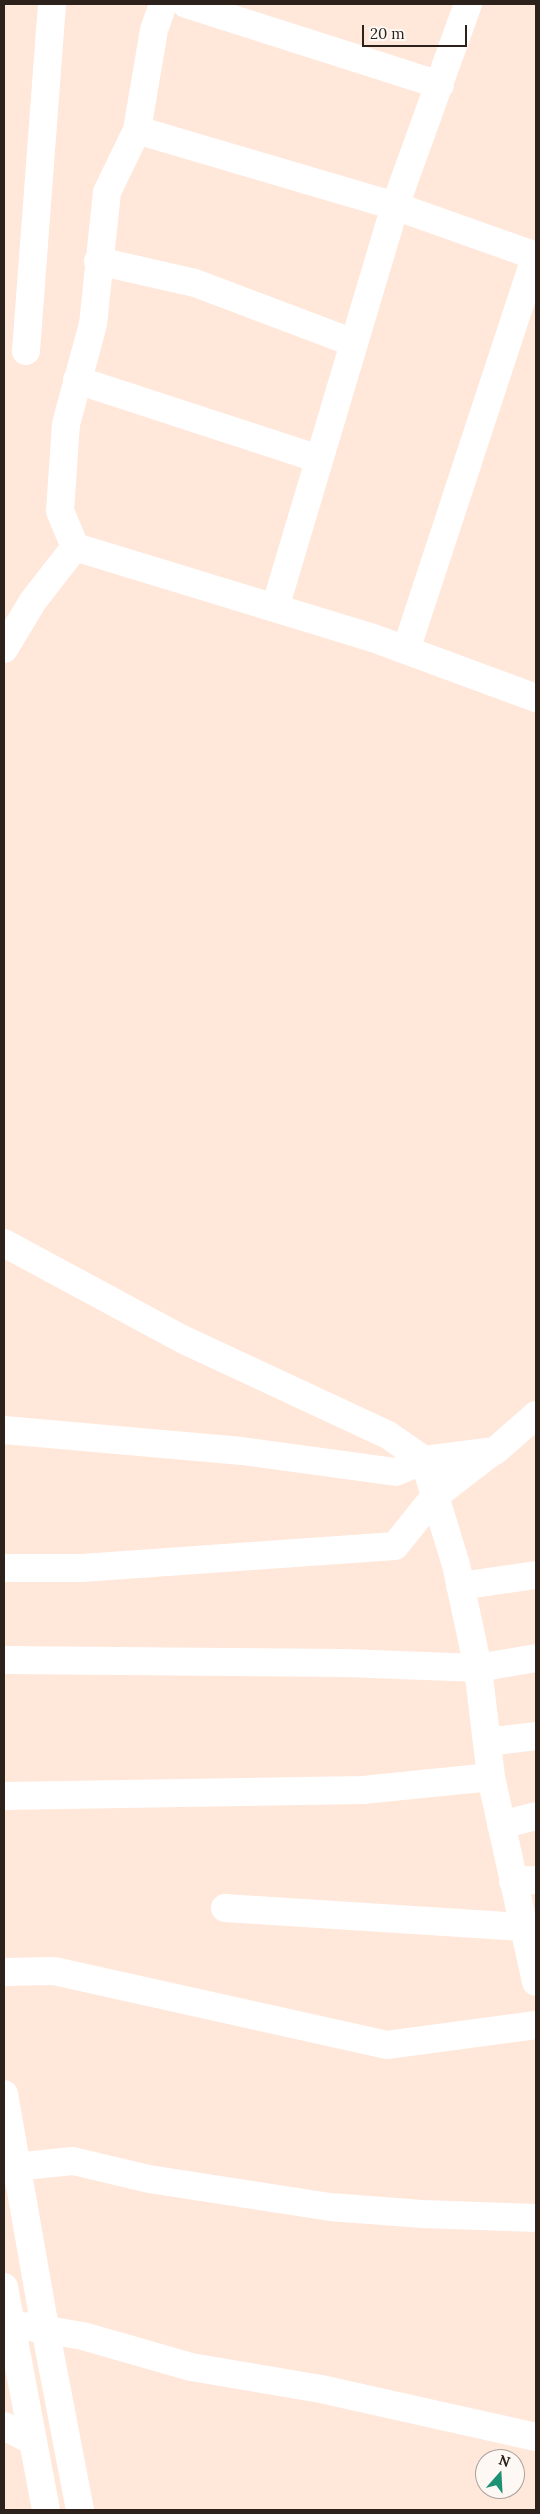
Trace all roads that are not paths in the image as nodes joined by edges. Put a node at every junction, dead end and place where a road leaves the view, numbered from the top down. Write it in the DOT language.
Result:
graph roads {
  1 [pos="52,4"];
  2 [pos="163,4"];
  3 [pos="186,4"];
  4 [pos="468,4"];
  5 [pos="440,85"];
  6 [pos="137,130"];
  7 [pos="395,206"];
  8 [pos="536,256"];
  9 [pos="98,261"];
  10 [pos="354,343"];
  11 [pos="26,351"];
  12 [pos="77,380"];
  13 [pos="319,459"];
  14 [pos="75,547"];
  15 [pos="275,608"];
  16 [pos="4,649"];
  17 [pos="406,650"];
  18 [pos="536,698"];
  19 [pos="4,1243"];
  20 [pos="536,1415"];
  21 [pos="4,1430"];
  22 [pos="536,1441"];
  23 [pos="500,1445"];
  24 [pos="424,1460"];
  25 [pos="434,1496"];
  26 [pos="4,1568"];
  27 [pos="536,1575"];
  28 [pos="460,1586"];
  29 [pos="536,1658"];
  30 [pos="4,1660"];
  31 [pos="478,1668"];
  32 [pos="536,1736"];
  33 [pos="487,1742"];
  34 [pos="491,1777"];
  35 [pos="4,1796"];
  36 [pos="536,1816"];
  37 [pos="501,1825"];
  38 [pos="524,1881"];
  39 [pos="225,1908"];
  40 [pos="523,1927"];
  41 [pos="4,1972"];
  42 [pos="536,1982"];
  43 [pos="536,2025"];
  44 [pos="4,2094"];
  45 [pos="10,2167"];
  46 [pos="536,2218"];
  47 [pos="4,2286"];
  48 [pos="11,2324"];
  49 [pos="45,2328"];
  50 [pos="4,2426"];
  51 [pos="536,2437"];
  52 [pos="33,2441"];
  53 [pos="46,2510"];
  54 [pos="80,2510"];
  1 -- 11 [label="street"];
  2 -- 6 [label="street"];
  3 -- 5 [label="street"];
  4 -- 5 [label="street"];
  5 -- 7 [label="street"];
  6 -- 7 [label="street"];
  6 -- 9 [label="street"];
  7 -- 8 [label="street"];
  7 -- 10 [label="street"];
  8 -- 17 [label="street"];
  9 -- 10 [label="street"];
  9 -- 12 [label="street"];
  10 -- 13 [label="street"];
  12 -- 13 [label="street"];
  12 -- 14 [label="street"];
  13 -- 15 [label="street"];
  14 -- 15 [label="street"];
  14 -- 16 [label="street"];
  15 -- 17 [label="street"];
  17 -- 18 [label="street"];
  19 -- 24 [label="street"];
  20 -- 23 [label="street"];
  21 -- 24 [label="street"];
  22 -- 23 [label="street"];
  23 -- 24 [label="street"];
  23 -- 25 [label="street"];
  24 -- 25 [label="street"];
  25 -- 26 [label="street"];
  25 -- 28 [label="street"];
  27 -- 28 [label="street"];
  28 -- 31 [label="street"];
  29 -- 31 [label="street"];
  30 -- 31 [label="street"];
  31 -- 33 [label="street"];
  32 -- 33 [label="street"];
  33 -- 34 [label="street"];
  34 -- 35 [label="street"];
  34 -- 37 [label="street"];
  36 -- 37 [label="street"];
  37 -- 38 [label="street"];
  38 -- 40 [label="street"];
  39 -- 40 [label="street"];
  40 -- 42 [label="street"];
  41 -- 43 [label="street"];
  44 -- 45 [label="street"];
  45 -- 46 [label="street"];
  45 -- 49 [label="street"];
  47 -- 48 [label="street"];
  48 -- 49 [label="street"];
  48 -- 52 [label="street"];
  49 -- 51 [label="street"];
  49 -- 54 [label="street"];
  50 -- 52 [label="street"];
  52 -- 53 [label="street"];
}
